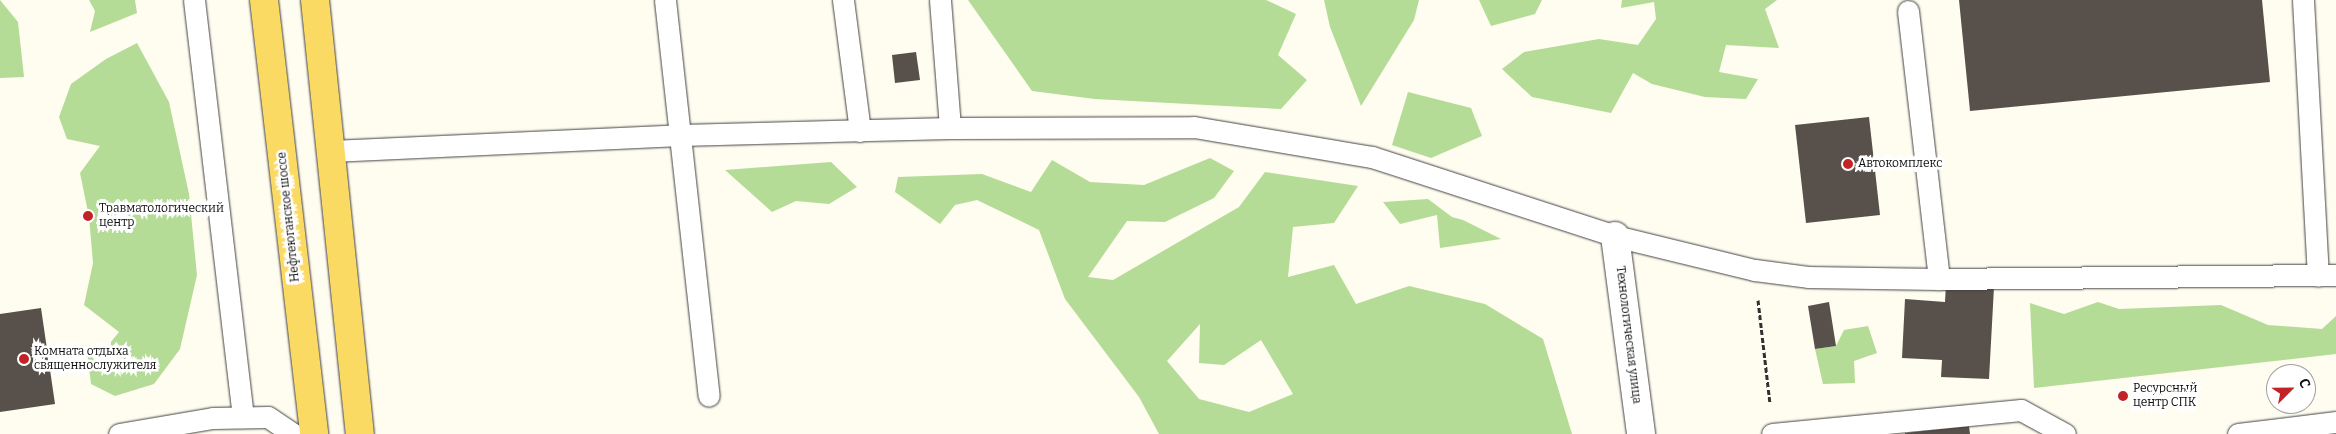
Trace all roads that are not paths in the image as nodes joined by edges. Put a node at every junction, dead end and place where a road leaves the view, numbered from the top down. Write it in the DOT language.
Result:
graph roads {
  1 [pos="194,0"];
  2 [pos="264,0"];
  3 [pos="315,0"];
  4 [pos="665,0"];
  5 [pos="843,0"];
  6 [pos="940,0"];
  7 [pos="2304,0"];
  8 [pos="1908,11"];
  9 [pos="950,128"];
  10 [pos="860,131"];
  11 [pos="680,136"];
  12 [pos="331,151"];
  13 [pos="1615,236"];
  14 [pos="2327,276"];
  15 [pos="1939,279"];
  16 [pos="709,396"];
  17 [pos="243,418"];
  18 [pos="2336,422"];
  19 [pos="120,434"];
  20 [pos="293,434"];
  21 [pos="314,434"];
  22 [pos="360,434"];
  23 [pos="1641,434"];
  24 [pos="1772,434"];
  25 [pos="2065,434"];
  26 [pos="2238,434"];
  1 -- 17 [label="lane"];
  2 -- 21 [label="main road, Нефтеюганское шоссе"];
  3 -- 12 [label="main road"];
  4 -- 11 [label="lane"];
  5 -- 10 [label="lane"];
  6 -- 9 [label="lane"];
  7 -- 14 [label="lane"];
  8 -- 15 [label="lane"];
  9 -- 10 [label="lane"];
  9 -- 13 [label="lane"];
  10 -- 11 [label="lane"];
  11 -- 12 [label="lane"];
  11 -- 16 [label="lane"];
  12 -- 22 [label="main road"];
  13 -- 15 [label="lane"];
  13 -- 23 [label="street, Технологическая улица"];
  14 -- 15 [label="lane"];
  17 -- 19 [label="lane"];
  17 -- 20 [label="lane"];
  18 -- 26 [label="lane"];
  24 -- 25 [label="lane"];
}
